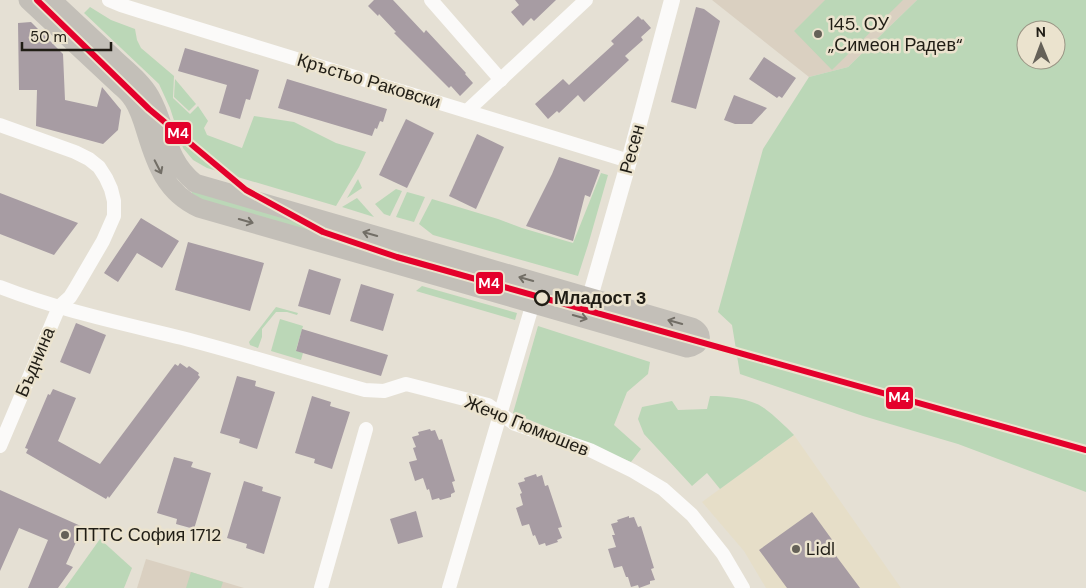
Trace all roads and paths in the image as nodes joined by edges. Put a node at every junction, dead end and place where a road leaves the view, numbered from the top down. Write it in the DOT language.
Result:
graph roads {
  1 [pos="28,0"];
  2 [pos="52,0"];
  3 [pos="109,0"];
  4 [pos="431,0"];
  5 [pos="586,0"];
  6 [pos="672,0"];
  7 [pos="501,80"];
  8 [pos="467,111"];
  9 [pos="0,125"];
  10 [pos="629,161"];
  11 [pos="0,287"];
  12 [pos="590,297"];
  13 [pos="533,303"];
  14 [pos="59,307"];
  15 [pos="500,414"];
  16 [pos="366,429"];
  17 [pos="0,446"];
  18 [pos="321,588"];
  19 [pos="449,588"];
  20 [pos="743,588"];
  1 -- 13 [label="main road, one-way"];
  12 -- 2 [label="main road, one-way"];
  3 -- 8 [label="street, Кръстьо Раковски"];
  4 -- 7 [label="street"];
  5 -- 7 [label="street"];
  6 -- 10 [label="street, Ресен"];
  7 -- 8 [label="street"];
  8 -- 10 [label="street, Кръстьо Раковски"];
  9 -- 14 [label="street, Бъднина"];
  10 -- 12 [label="street, Ресен"];
  11 -- 14 [label="street, Жечо Гюмюшев"];
  13 -- 12 [label="main road, one-way"];
  13 -- 15 [label="street"];
  14 -- 15 [label="street, Жечо Гюмюшев"];
  14 -- 17 [label="street, Бъднина"];
  15 -- 19 [label="street"];
  15 -- 20 [label="street, Жечо Гюмюшев"];
  16 -- 18 [label="street"];
}
